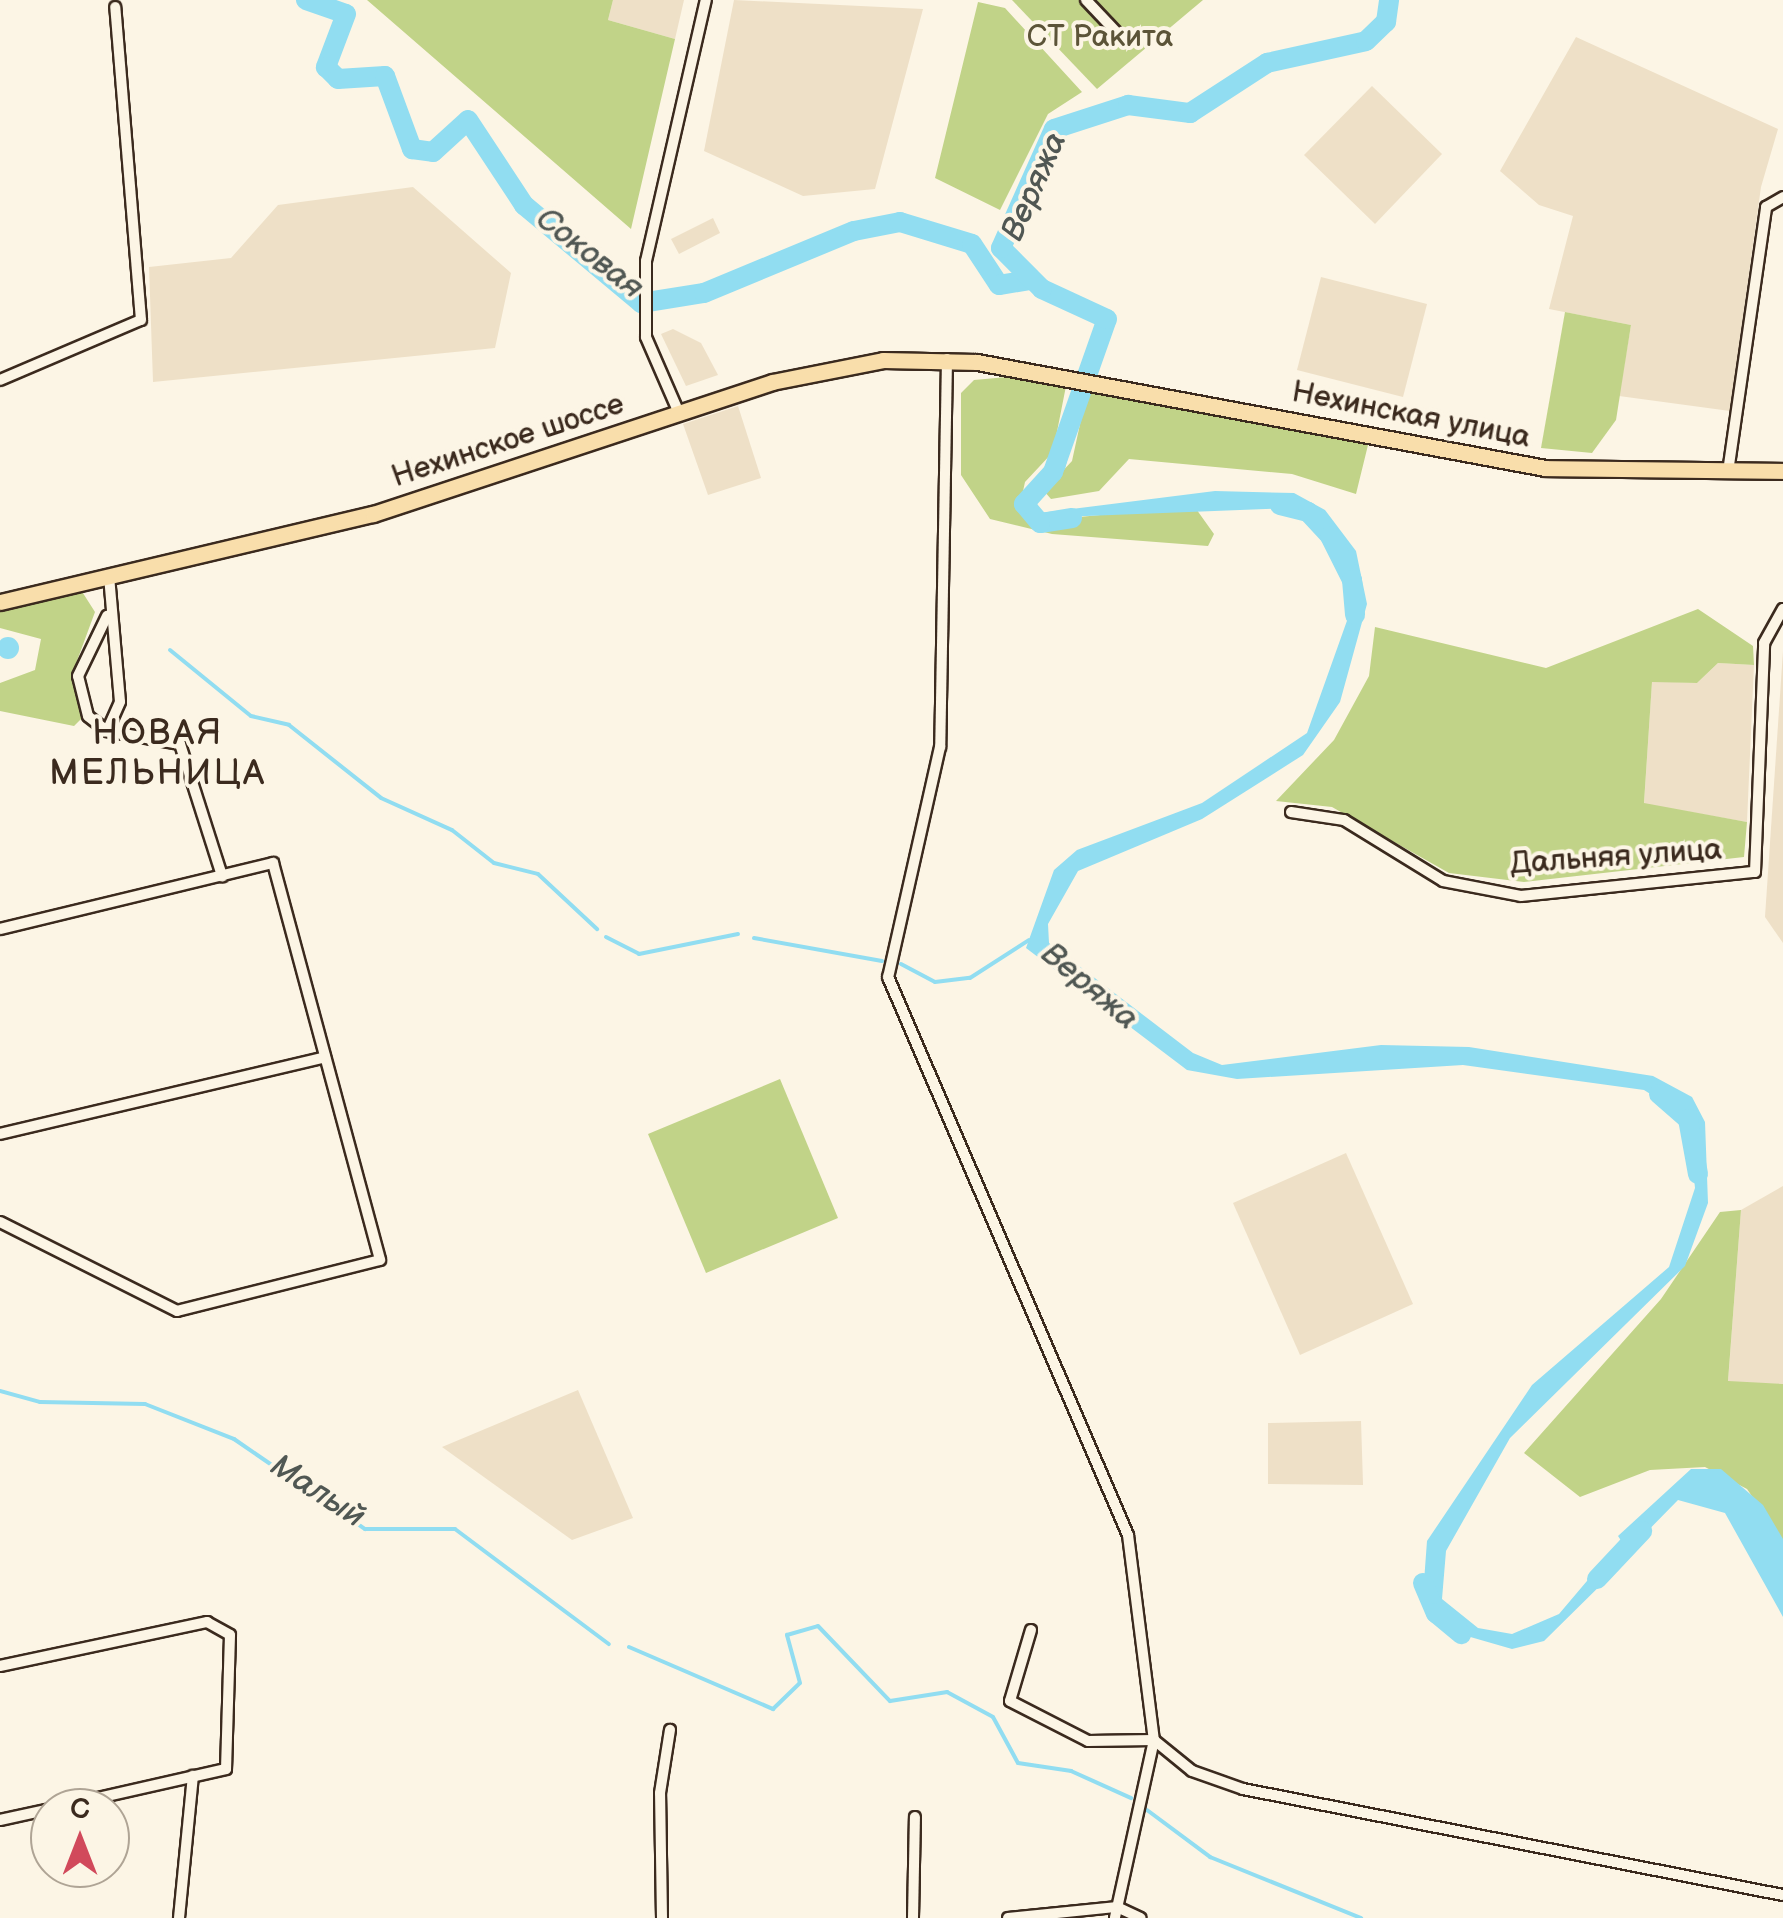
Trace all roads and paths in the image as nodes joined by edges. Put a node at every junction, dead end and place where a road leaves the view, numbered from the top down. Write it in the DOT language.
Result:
graph roads {
  1 [pos="706,0"];
  2 [pos="1086,0"];
  3 [pos="116,7"];
  4 [pos="1121,37"];
  5 [pos="1783,197"];
  6 [pos="946,360"];
  7 [pos="1032,372"];
  8 [pos="0,380"];
  9 [pos="679,413"];
  10 [pos="1728,472"];
  11 [pos="1783,472"];
  12 [pos="109,576"];
  13 [pos="0,602"];
  14 [pos="1783,609"];
  15 [pos="107,616"];
  16 [pos="107,731"];
  17 [pos="1291,812"];
  18 [pos="222,876"];
  19 [pos="0,929"];
  20 [pos="325,1057"];
  21 [pos="0,1134"];
  22 [pos="0,1222"];
  23 [pos="1031,1630"];
  24 [pos="0,1666"];
  25 [pos="670,1730"];
  26 [pos="1154,1740"];
  27 [pos="193,1776"];
  28 [pos="130,1791"];
  29 [pos="30,1814"];
  30 [pos="915,1818"];
  31 [pos="0,1820"];
  32 [pos="1783,1895"];
  33 [pos="1116,1912"];
  34 [pos="179,1918"];
  35 [pos="662,1918"];
  36 [pos="913,1918"];
  37 [pos="1008,1918"];
  38 [pos="1142,1918"];
  1 -- 9 [label="street"];
  2 -- 4 [label="street"];
  3 -- 8 [label="street"];
  5 -- 10 [label="street"];
  6 -- 7 [label="main road, Нехинское шоссе"];
  6 -- 9 [label="main road, Нехинское шоссе"];
  6 -- 26 [label="street"];
  7 -- 10 [label="main road, Нехинская улица"];
  9 -- 12 [label="main road, Нехинское шоссе"];
  10 -- 11 [label="main road, Нехинская улица"];
  12 -- 13 [label="main road, Нехинское шоссе"];
  12 -- 15 [label="street"];
  14 -- 17 [label="street, Дальняя улица"];
  15 -- 16 [label="street"];
  15 -- 16 [label="street"];
  16 -- 18 [label="street"];
  18 -- 19 [label="street"];
  18 -- 20 [label="street"];
  20 -- 21 [label="street"];
  20 -- 22 [label="street"];
  23 -- 26 [label="street"];
  24 -- 27 [label="street"];
  25 -- 35 [label="street"];
  26 -- 32 [label="street"];
  26 -- 33 [label="street"];
  27 -- 28 [label="street"];
  27 -- 34 [label="street"];
  29 -- 31 [label="street"];
  30 -- 36 [label="street"];
  33 -- 37 [label="street"];
  33 -- 38 [label="street"];
}
